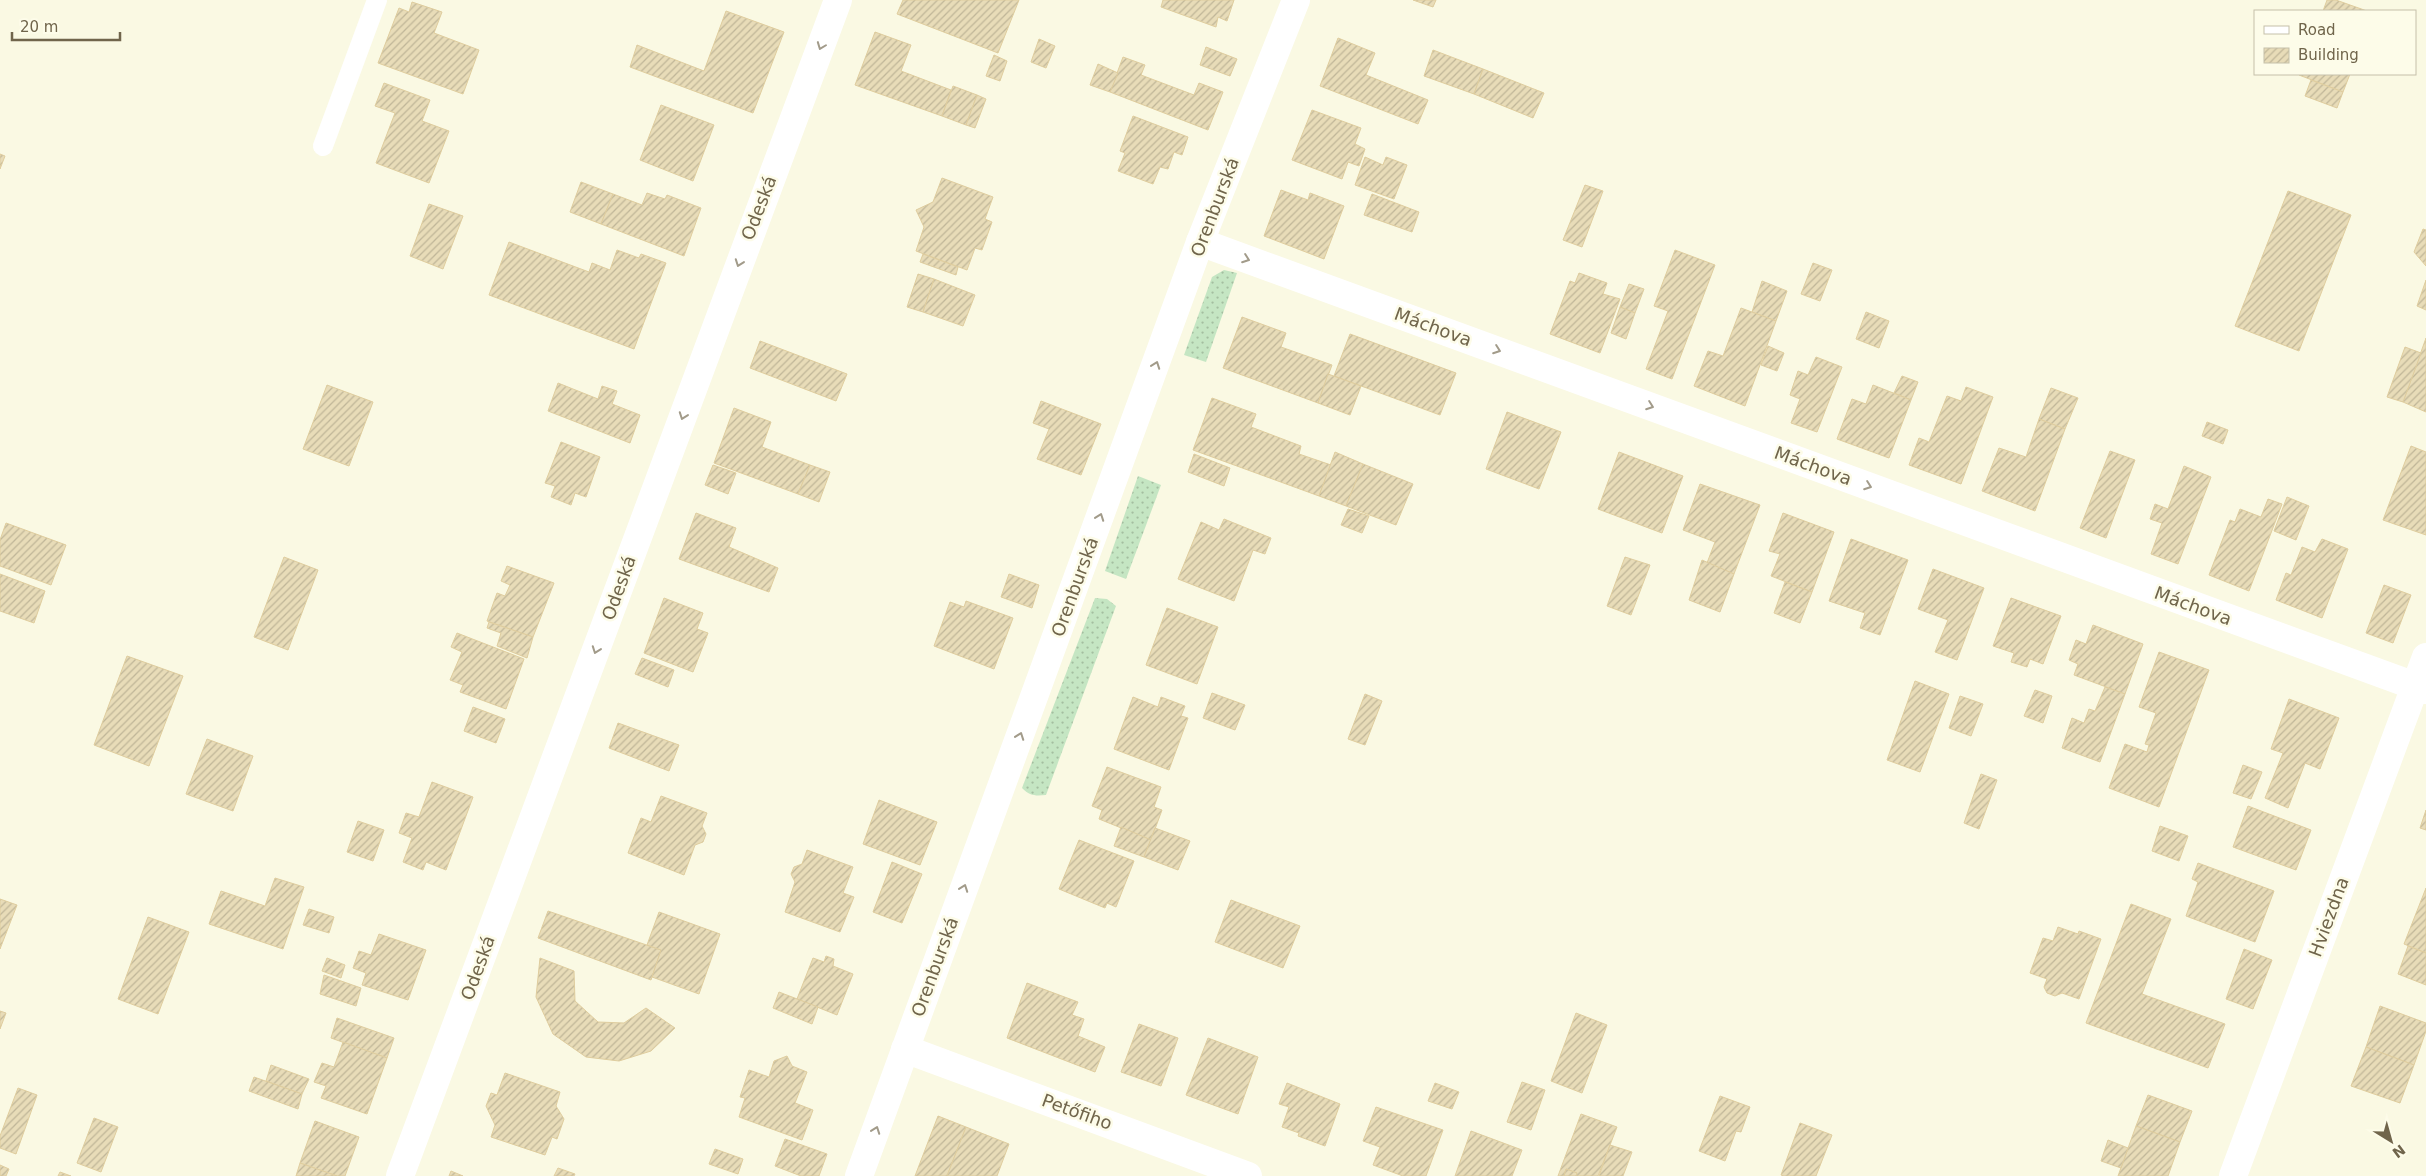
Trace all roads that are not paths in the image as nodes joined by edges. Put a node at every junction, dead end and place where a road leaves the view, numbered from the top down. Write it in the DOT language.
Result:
graph roads {
  1 [pos="377,0"];
  2 [pos="838,0"];
  3 [pos="1296,0"];
  4 [pos="323,146"];
  5 [pos="1200,242"];
  6 [pos="2426,657"];
  7 [pos="2420,688"];
  8 [pos="906,1049"];
  9 [pos="400,1176"];
  10 [pos="859,1176"];
  11 [pos="1248,1176"];
  12 [pos="2233,1176"];
  1 -- 4 [label="lane"];
  2 -- 9 [label="street, Odeská, one-way"];
  3 -- 5 [label="street, Orenburská"];
  5 -- 7 [label="street, Máchova, one-way"];
  8 -- 5 [label="street, Orenburská, one-way"];
  6 -- 7 [label="street, Hviezdna"];
  7 -- 12 [label="street, Hviezdna"];
  10 -- 8 [label="street, Orenburská, one-way"];
  8 -- 11 [label="street, Petőfiho"];
}
